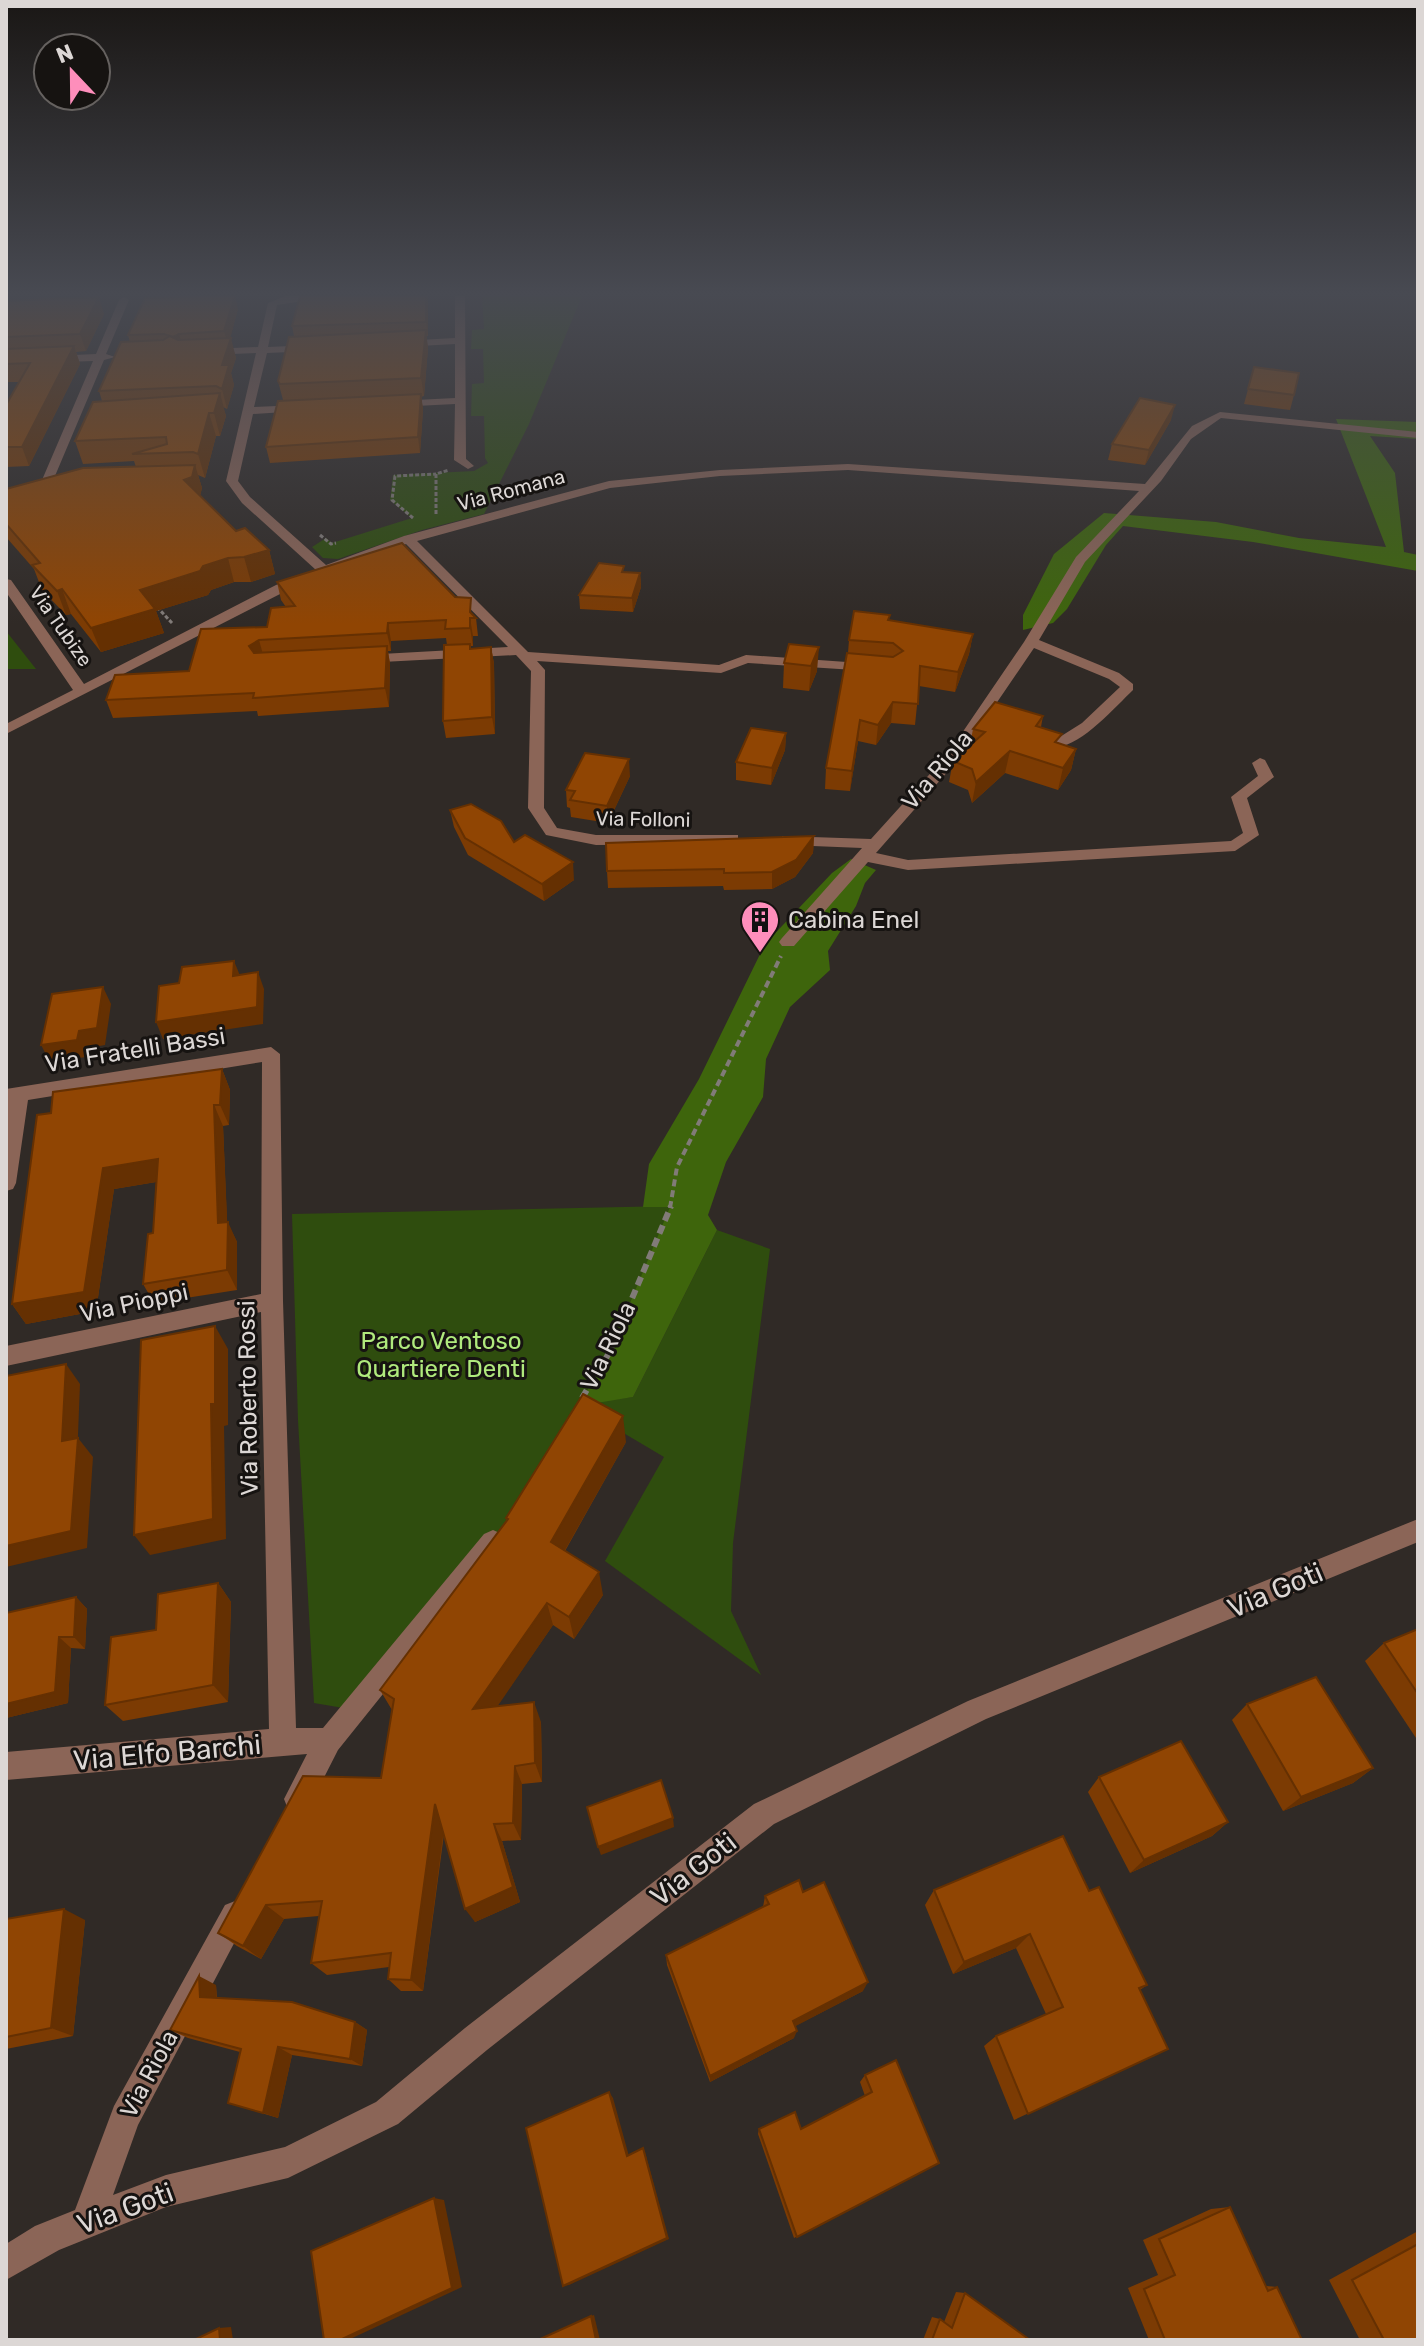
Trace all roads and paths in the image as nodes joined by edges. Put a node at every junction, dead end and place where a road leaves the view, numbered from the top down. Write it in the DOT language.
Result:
graph roads {
  1 [pos="80,405"];
  2 [pos="248,405"];
  3 [pos="460,405"];
  4 [pos="308,408"];
  5 [pos="247,411"];
  6 [pos="74,419"];
  7 [pos="88,419"];
  8 [pos="1418,435"];
  9 [pos="468,466"];
  10 [pos="436,474"];
  11 [pos="75,487"];
  12 [pos="1148,488"];
  13 [pos="414,518"];
  14 [pos="435,531"];
  15 [pos="408,539"];
  16 [pos="324,570"];
  17 [pos="6,583"];
  18 [pos="149,598"];
  19 [pos="191,635"];
  20 [pos="1031,642"];
  21 [pos="522,654"];
  22 [pos="341,661"];
  23 [pos="891,670"];
  24 [pos="82,692"];
  25 [pos="6,730"];
  26 [pos="1060,743"];
  27 [pos="1260,763"];
  28 [pos="868,849"];
  29 [pos="788,942"];
  30 [pos="271,1054"];
  31 [pos="12,1096"];
  32 [pos="6,1183"];
  33 [pos="272,1301"];
  34 [pos="6,1356"];
  35 [pos="578,1406"];
  36 [pos="511,1520"];
  37 [pos="1418,1530"];
  38 [pos="283,1741"];
  39 [pos="329,1741"];
  40 [pos="6,1766"];
  41 [pos="285,1823"];
  42 [pos="248,1891"];
  43 [pos="87,2221"];
  44 [pos="6,2263"];
  1 -- 6 [label="street"];
  2 -- 5 [label="street"];
  3 -- 9 [label="street"];
  4 -- 5 [label="street"];
  5 -- 16 [label="street"];
  6 -- 7 [label="street"];
  6 -- 11 [label="street"];
  8 -- 12 [label="street"];
  9 -- 10 [label="path"];
  10 -- 13 [label="path"];
  10 -- 14 [label="path"];
  12 -- 14 [label="street, Via Romana"];
  12 -- 20 [label="street, Via Riola"];
  14 -- 15 [label="street, Via Romana"];
  15 -- 16 [label="street, Via Romana"];
  15 -- 21 [label="street, Via Folloni"];
  16 -- 19 [label="street, Via Romana"];
  17 -- 24 [label="street, Via Tubize"];
  18 -- 19 [label="path"];
  19 -- 24 [label="street, Via Romana"];
  20 -- 26 [label="street"];
  20 -- 28 [label="street, Via Riola"];
  21 -- 22 [label="street"];
  21 -- 23 [label="street"];
  21 -- 28 [label="street, Via Folloni"];
  24 -- 25 [label="street, Via Romana"];
  27 -- 28 [label="street, Via Folloni"];
  28 -- 29 [label="street, Via Riola"];
  29 -- 35 [label="path, Via Riola"];
  30 -- 31 [label="street, Via Fratelli Bassi"];
  30 -- 33 [label="street, Via Roberto Rossi"];
  31 -- 32 [label="street"];
  33 -- 34 [label="street, Via Pioppi"];
  33 -- 38 [label="street, Via Roberto Rossi"];
  36 -- 39 [label="street"];
  37 -- 43 [label="street, Via Goti"];
  38 -- 39 [label="street, Via Elfo Barchi"];
  38 -- 40 [label="street, Via Elfo Barchi"];
  39 -- 41 [label="street"];
  42 -- 43 [label="street, Via Riola"];
  43 -- 44 [label="street, Via Goti"];
}
